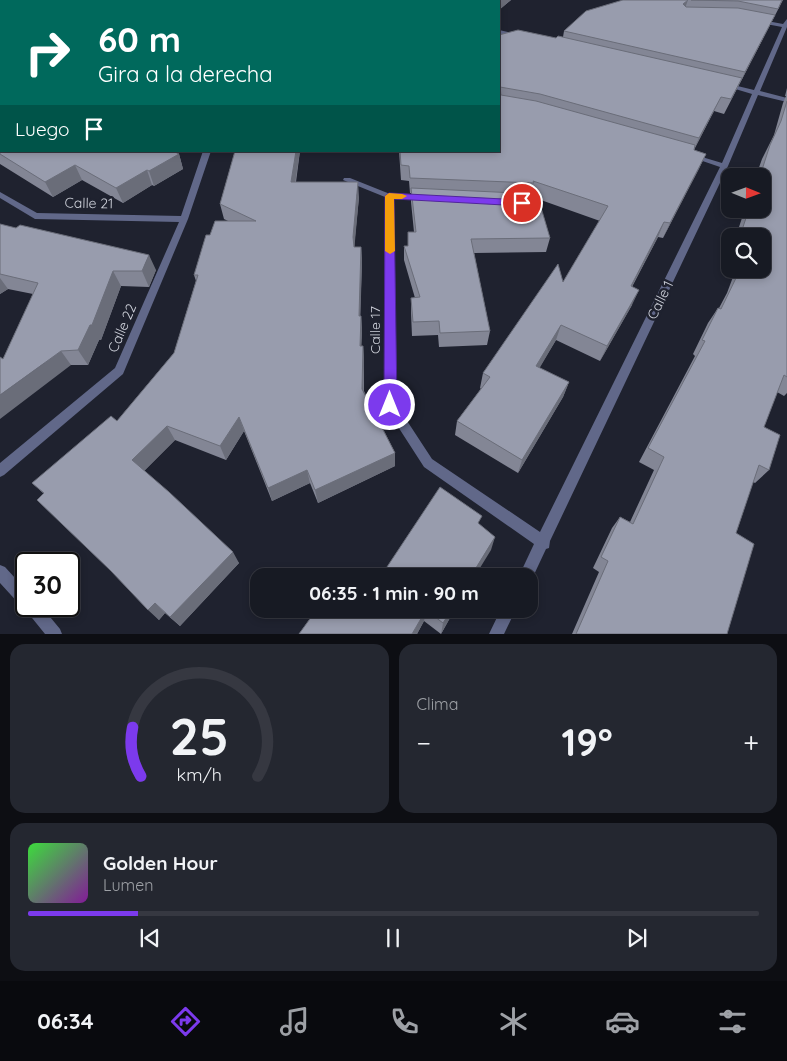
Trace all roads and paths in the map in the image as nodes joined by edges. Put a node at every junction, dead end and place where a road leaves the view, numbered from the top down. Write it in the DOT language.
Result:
graph roads {
  1 [pos="750,19"];
  2 [pos="786,23"];
  3 [pos="500,32"];
  4 [pos="527,38"];
  5 [pos="718,83"];
  6 [pos="756,92"];
  7 [pos="787,100"];
  8 [pos="207,152"];
  9 [pos="687,155"];
  10 [pos="724,166"];
  11 [pos="348,180"];
  12 [pos="0,194"];
  13 [pos="389,196"];
  14 [pos="437,198"];
  15 [pos="184,219"];
  16 [pos="0,471"];
  17 [pos="544,543"];
  18 [pos="530,568"];
  19 [pos="0,572"];
  20 [pos="15,589"];
  21 [pos="40,617"];
  22 [pos="504,618"];
  23 [pos="55,634"];
  24 [pos="496,634"];
  1 -- 2 [label="street"];
  2 -- 6 [label="street, Calle 1"];
  3 -- 4 [label="street"];
  5 -- 6 [label="street"];
  6 -- 7 [label="street"];
  6 -- 10 [label="street, Calle 1"];
  8 -- 15 [label="street, Calle 22"];
  9 -- 10 [label="street"];
  10 -- 17 [label="street, Calle 1"];
  11 -- 13 [label="street"];
  12 -- 15 [label="street, Calle 21"];
  13 -- 14 [label="street"];
  13 -- 17 [label="street, Calle 17"];
  15 -- 16 [label="street, Calle 22"];
  17 -- 18 [label="street, Calle 1"];
  19 -- 20 [label="street"];
  21 -- 23 [label="street"];
  22 -- 24 [label="street"];
}
